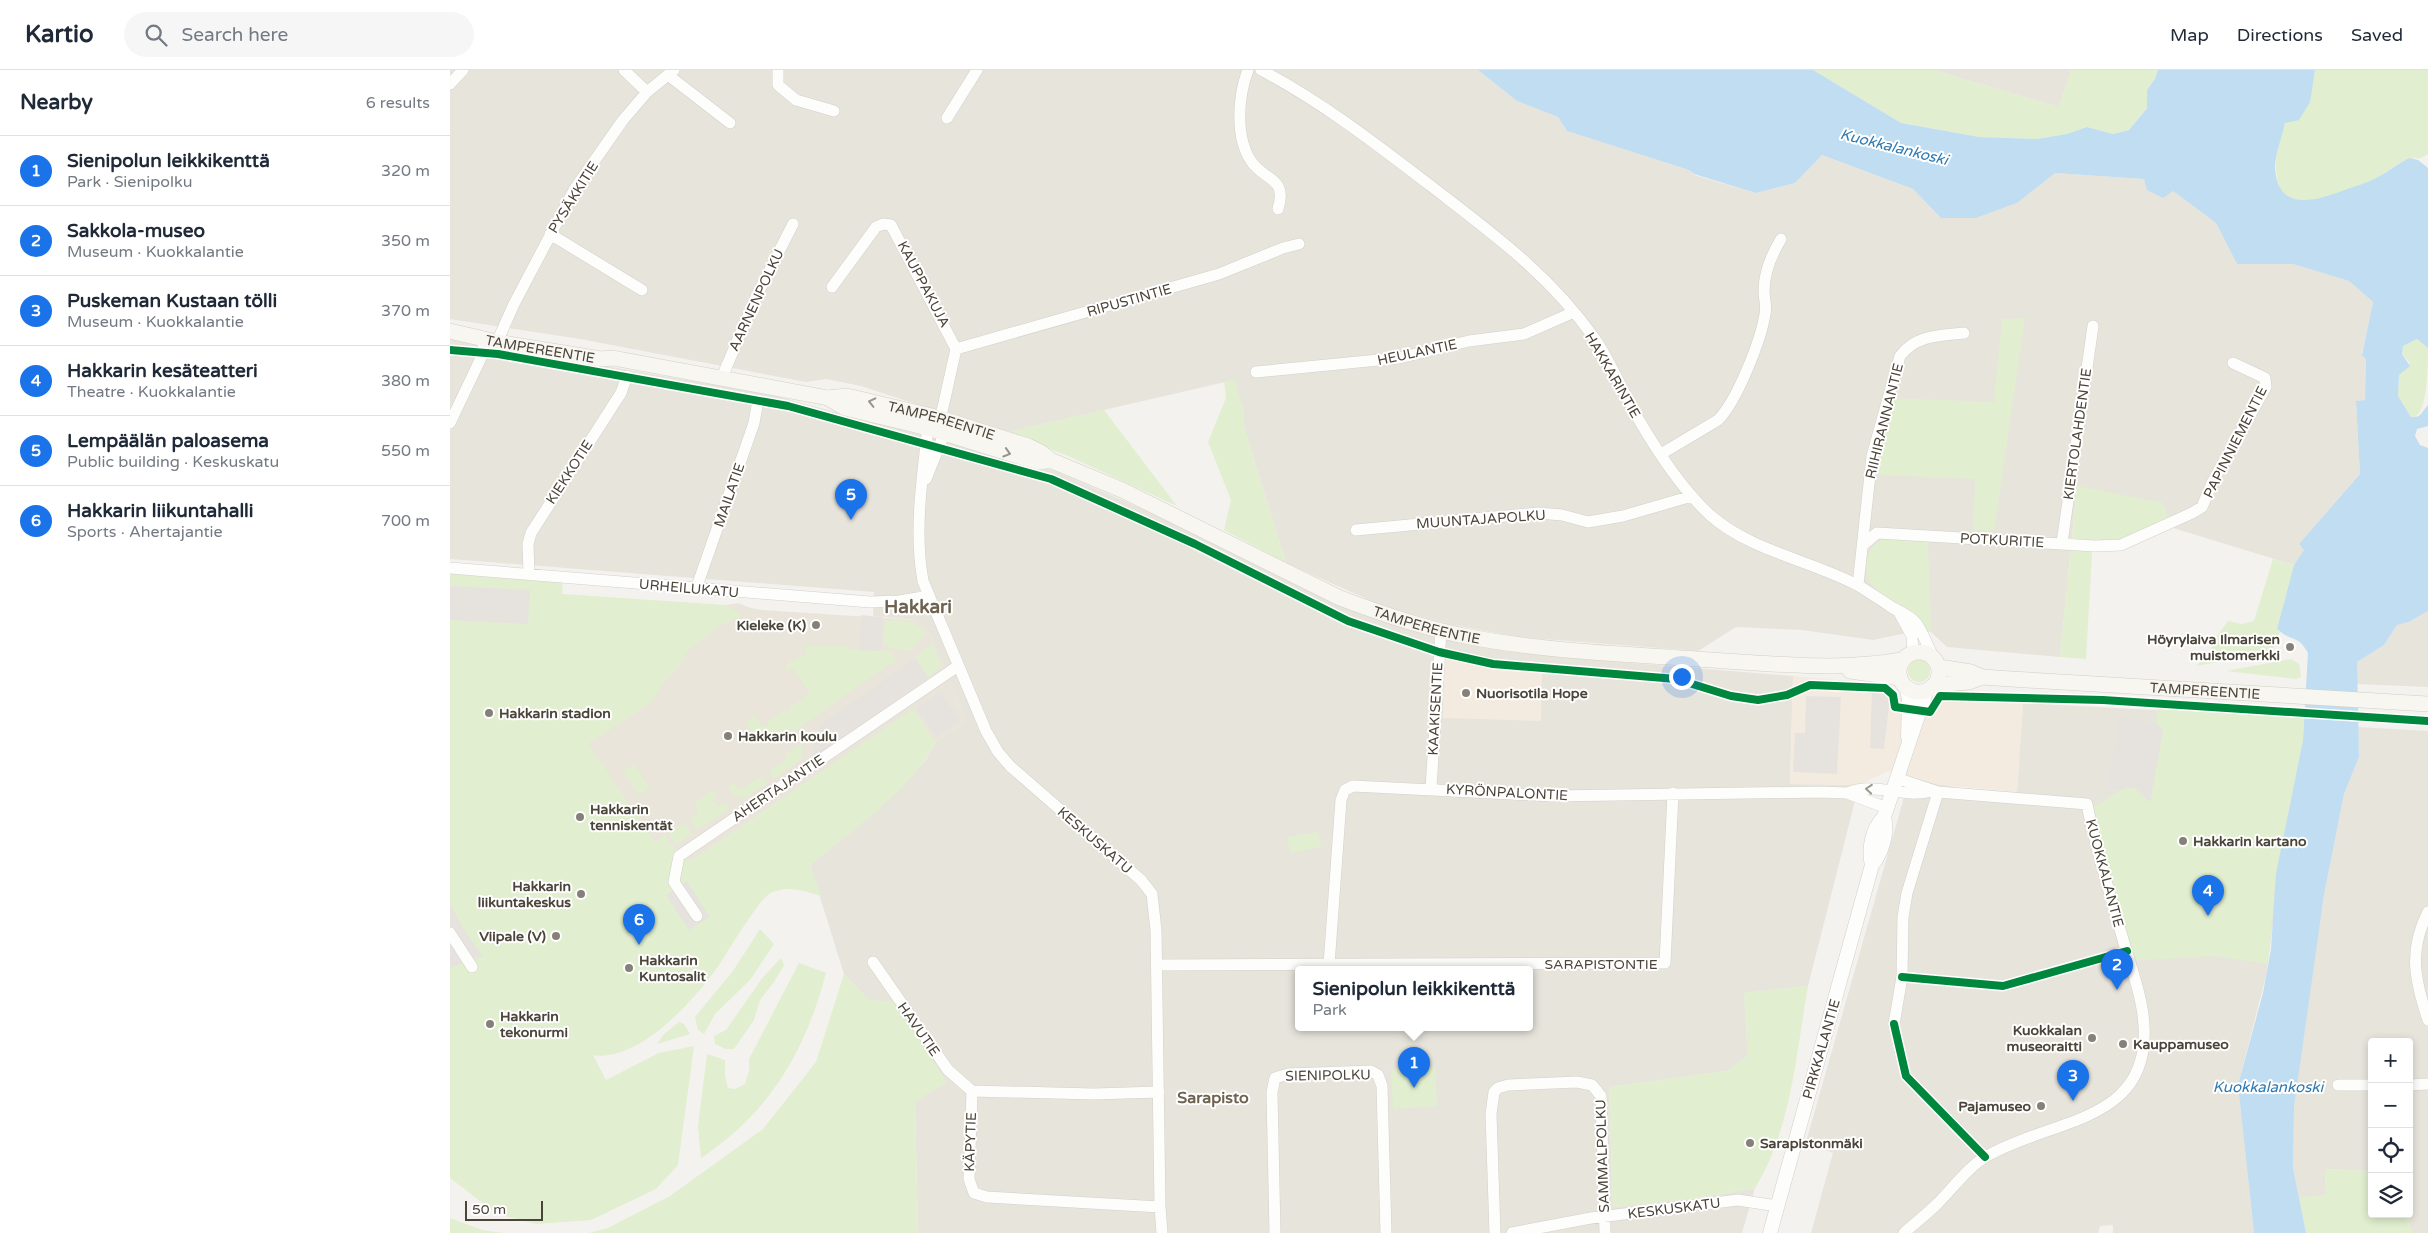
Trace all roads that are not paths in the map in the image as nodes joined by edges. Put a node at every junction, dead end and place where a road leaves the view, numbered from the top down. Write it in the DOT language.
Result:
graph roads {
  1 [pos="463,70"];
  2 [pos="624,70"];
  3 [pos="778,70"];
  4 [pos="977,70"];
  5 [pos="1248,70"];
  6 [pos="1261,70"];
  7 [pos="671,72"];
  8 [pos="450,84"];
  9 [pos="647,92"];
  10 [pos="834,111"];
  11 [pos="947,118"];
  12 [pos="730,123"];
  13 [pos="1278,209"];
  14 [pos="793,224"];
  15 [pos="550,234"];
  16 [pos="1781,239"];
  17 [pos="1299,244"];
  18 [pos="832,287"];
  19 [pos="642,290"];
  20 [pos="1574,312"];
  21 [pos="2093,326"];
  22 [pos="450,331"];
  23 [pos="1964,333"];
  24 [pos="494,339"];
  25 [pos="956,349"];
  26 [pos="2233,363"];
  27 [pos="1256,372"];
  28 [pos="627,376"];
  29 [pos="722,377"];
  30 [pos="758,400"];
  31 [pos="450,423"];
  32 [pos="937,428"];
  33 [pos="1661,454"];
  34 [pos="924,482"];
  35 [pos="1692,496"];
  36 [pos="1356,530"];
  37 [pos="2144,534"];
  38 [pos="2062,543"];
  39 [pos="1863,545"];
  40 [pos="450,568"];
  41 [pos="529,574"];
  42 [pos="1858,585"];
  43 [pos="696,589"];
  44 [pos="929,596"];
  45 [pos="1897,611"];
  46 [pos="1441,630"];
  47 [pos="1908,656"];
  48 [pos="1936,661"];
  49 [pos="958,666"];
  50 [pos="1837,666"];
  51 [pos="1982,677"];
  52 [pos="1903,683"];
  53 [pos="1930,688"];
  54 [pos="2428,704"];
  55 [pos="1908,740"];
  56 [pos="1896,778"];
  57 [pos="1431,788"];
  58 [pos="1891,792"];
  59 [pos="1935,792"];
  60 [pos="1673,793"];
  61 [pos="1847,793"];
  62 [pos="1885,813"];
  63 [pos="2428,912"];
  64 [pos="697,916"];
  65 [pos="450,933"];
  66 [pos="873,962"];
  67 [pos="1157,965"];
  68 [pos="1329,965"];
  69 [pos="472,967"];
  70 [pos="2428,1020"];
  71 [pos="1894,1024"];
  72 [pos="2428,1084"];
  73 [pos="2338,1085"];
  74 [pos="2368,1085"];
  75 [pos="2413,1085"];
  76 [pos="972,1091"];
  77 [pos="1159,1092"];
  78 [pos="1777,1206"];
  79 [pos="1160,1207"];
  80 [pos="1604,1217"];
  81 [pos="1162,1233"];
  82 [pos="1275,1233"];
  83 [pos="1386,1233"];
  84 [pos="1495,1233"];
  85 [pos="1512,1233"];
  86 [pos="1605,1233"];
  87 [pos="1770,1233"];
  88 [pos="1904,1233"];
  1 -- 8 [label="street"];
  2 -- 9 [label="street"];
  3 -- 10 [label="street"];
  4 -- 11 [label="street"];
  5 -- 13 [label="street"];
  6 -- 20 [label="street, HAKKARINTIE"];
  7 -- 9 [label="street, PYSÄKKITIE"];
  7 -- 12 [label="street"];
  9 -- 15 [label="street, PYSÄKKITIE"];
  14 -- 29 [label="street, AARNENPOLKU"];
  15 -- 19 [label="street"];
  15 -- 24 [label="street, PYSÄKKITIE"];
  16 -- 33 [label="street"];
  17 -- 25 [label="street, RIPUSTINTIE"];
  18 -- 25 [label="street, KAUPPAKUJA"];
  20 -- 27 [label="street, HEULANTIE"];
  20 -- 33 [label="street, HAKKARINTIE"];
  21 -- 38 [label="street, KIERTOLAHDENTIE"];
  22 -- 24 [label="main road, TAMPEREENTIE"];
  23 -- 39 [label="street, RIIHIRANNANTIE"];
  24 -- 29 [label="main road, TAMPEREENTIE"];
  24 -- 31 [label="street, PYSÄKKITIE"];
  25 -- 32 [label="street"];
  26 -- 37 [label="street, PAPINNIEMENTIE"];
  28 -- 41 [label="street, KIEKKOTIE"];
  29 -- 32 [label="main road, TAMPEREENTIE"];
  30 -- 43 [label="street, MAILATIE"];
  32 -- 34 [label="street, KESKUSKATU"];
  32 -- 34 [label="street, KESKUSKATU"];
  32 -- 46 [label="main road, TAMPEREENTIE"];
  33 -- 35 [label="street, HAKKARINTIE"];
  34 -- 44 [label="street, KESKUSKATU"];
  35 -- 36 [label="street, MUUNTAJAPOLKU"];
  35 -- 42 [label="street, HAKKARINTIE"];
  37 -- 38 [label="street, POTKURITIE"];
  38 -- 39 [label="street, POTKURITIE"];
  39 -- 42 [label="street, RIIHIRANNANTIE"];
  40 -- 41 [label="street, URHEILUKATU"];
  41 -- 43 [label="street, URHEILUKATU"];
  42 -- 45 [label="street, HAKKARINTIE"];
  43 -- 44 [label="street, URHEILUKATU"];
  44 -- 49 [label="street, KESKUSKATU"];
  45 -- 47 [label="street, HAKKARINTIE"];
  45 -- 48 [label="street, HAKKARINTIE"];
  46 -- 50 [label="main road, TAMPEREENTIE"];
  46 -- 57 [label="street, KAAKISENTIE"];
  47 -- 48 [label="main road"];
  47 -- 50 [label="main road, TAMPEREENTIE"];
  47 -- 52 [label="main road"];
  48 -- 51 [label="main road, TAMPEREENTIE"];
  48 -- 53 [label="main road"];
  49 -- 64 [label="street, AHERTAJANTIE"];
  49 -- 67 [label="street, KESKUSKATU"];
  50 -- 52 [label="main road, TAMPEREENTIE"];
  51 -- 53 [label="main road, TAMPEREENTIE"];
  51 -- 54 [label="main road, TAMPEREENTIE"];
  52 -- 53 [label="main road"];
  52 -- 55 [label="street, PIRKKALANTIE"];
  53 -- 55 [label="street, PIRKKALANTIE"];
  55 -- 56 [label="street, PIRKKALANTIE"];
  56 -- 58 [label="street, PIRKKALANTIE"];
  56 -- 59 [label="street, KUOKKALANTIE"];
  57 -- 60 [label="street, KYRÖNPALONTIE"];
  57 -- 68 [label="street, KYRÖNPALONTIE"];
  58 -- 59 [label="street, KUOKKALANTIE"];
  58 -- 61 [label="street, KYRÖNPALONTIE, one-way"];
  58 -- 62 [label="street, PIRKKALANTIE"];
  59 -- 71 [label="street"];
  59 -- 88 [label="street, KUOKKALANTIE"];
  60 -- 61 [label="street, KYRÖNPALONTIE"];
  60 -- 68 [label="street, SARAPISTONTIE"];
  61 -- 62 [label="street, KYRÖNPALONTIE"];
  62 -- 78 [label="street, PIRKKALANTIE"];
  63 -- 70 [label="street"];
  65 -- 69 [label="street"];
  66 -- 76 [label="street, HAVUTIE"];
  67 -- 68 [label="street, SARAPISTONTIE"];
  67 -- 77 [label="street, KESKUSKATU"];
  72 -- 75 [label="street"];
  73 -- 74 [label="street"];
  76 -- 77 [label="street"];
  76 -- 79 [label="street, KÄPYTIE"];
  77 -- 79 [label="street, KESKUSKATU"];
  78 -- 80 [label="street, KESKUSKATU"];
  78 -- 87 [label="street, PIRKKALANTIE"];
  79 -- 81 [label="street, KESKUSKATU"];
  80 -- 84 [label="street, SAMMALPOLKU"];
  80 -- 85 [label="street, KESKUSKATU"];
  80 -- 86 [label="street, SAMMALPOLKU"];
  82 -- 83 [label="street, SIENIPOLKU"];
}
